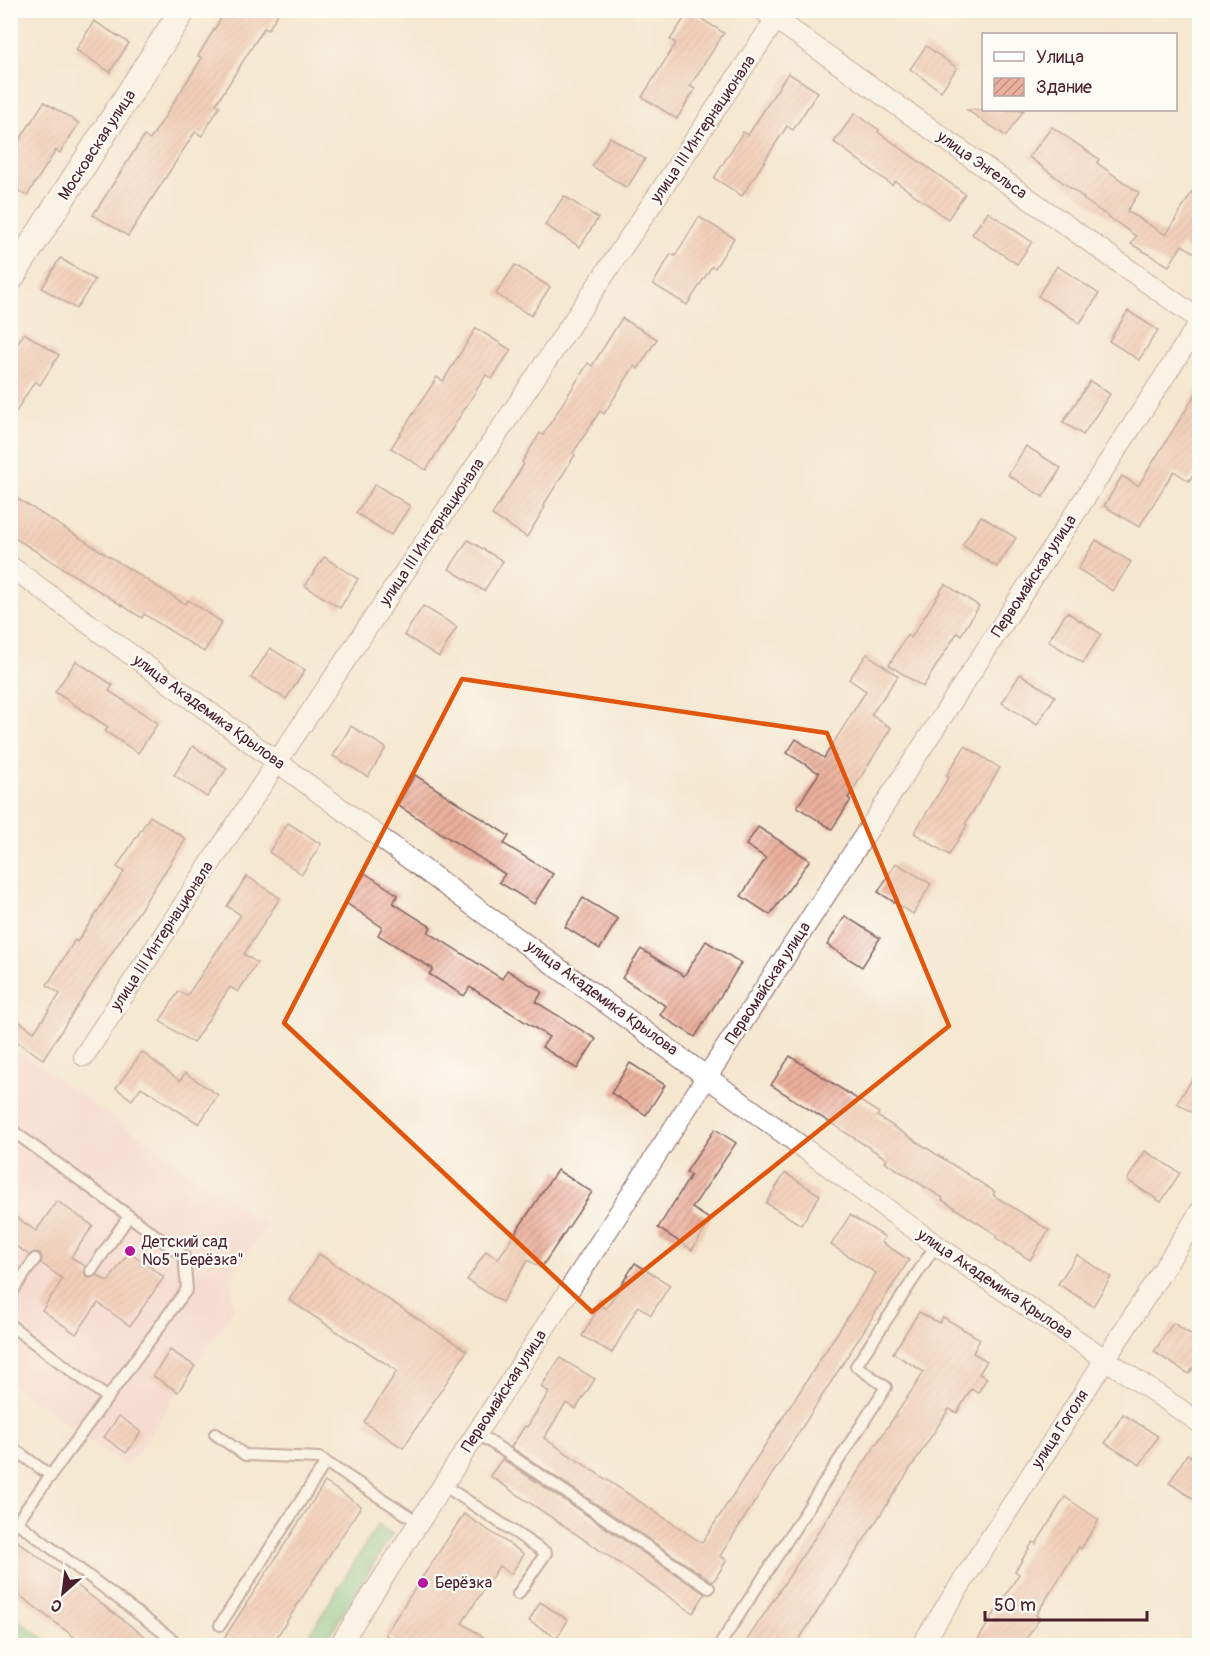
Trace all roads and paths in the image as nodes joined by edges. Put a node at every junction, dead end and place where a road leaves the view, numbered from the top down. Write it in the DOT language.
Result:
graph roads {
  1 [pos="183,10"];
  2 [pos="774,14"];
  3 [pos="10,279"];
  4 [pos="1200,321"];
  5 [pos="10,566"];
  6 [pos="277,762"];
  7 [pos="84,1056"];
  8 [pos="708,1075"];
  9 [pos="10,1129"];
  10 [pos="1200,1212"];
  11 [pos="129,1216"];
  12 [pos="936,1245"];
  13 [pos="35,1259"];
  14 [pos="91,1271"];
  15 [pos="10,1296"];
  16 [pos="10,1325"];
  17 [pos="1106,1359"];
  18 [pos="108,1398"];
  19 [pos="1200,1423"];
  20 [pos="477,1432"];
  21 [pos="215,1434"];
  22 [pos="10,1446"];
  23 [pos="326,1462"];
  24 [pos="51,1476"];
  25 [pos="442,1485"];
  26 [pos="418,1522"];
  27 [pos="14,1527"];
  28 [pos="709,1588"];
  29 [pos="518,1594"];
  30 [pos="220,1625"];
  31 [pos="181,1646"];
  32 [pos="339,1646"];
  33 [pos="719,1646"];
  34 [pos="921,1646"];
  1 -- 3 [label="street, Московская улица"];
  2 -- 4 [label="street, улица Энгельса"];
  2 -- 6 [label="street, улица III Интернационала"];
  4 -- 8 [label="street, Первомайская улица"];
  5 -- 6 [label="street, улица Академика Крылова"];
  6 -- 7 [label="street, улица III Интернационала"];
  6 -- 8 [label="street, улица Академика Крылова"];
  8 -- 12 [label="street, улица Академика Крылова"];
  8 -- 20 [label="street, Первомайская улица"];
  9 -- 11 [label="lane"];
  10 -- 17 [label="street, улица Гоголя"];
  11 -- 14 [label="lane"];
  11 -- 18 [label="lane"];
  12 -- 17 [label="street, улица Академика Крылова"];
  12 -- 33 [label="lane"];
  13 -- 15 [label="lane"];
  16 -- 18 [label="lane"];
  17 -- 19 [label="street, улица Академика Крылова"];
  17 -- 34 [label="street, улица Гоголя"];
  18 -- 24 [label="lane"];
  20 -- 25 [label="street, Первомайская улица"];
  20 -- 28 [label="lane"];
  21 -- 23 [label="lane"];
  22 -- 24 [label="lane"];
  23 -- 26 [label="lane"];
  23 -- 30 [label="lane"];
  24 -- 27 [label="lane"];
  25 -- 26 [label="street, Первомайская улица"];
  25 -- 29 [label="lane"];
  26 -- 32 [label="street, Первомайская улица"];
  27 -- 31 [label="lane"];
}
